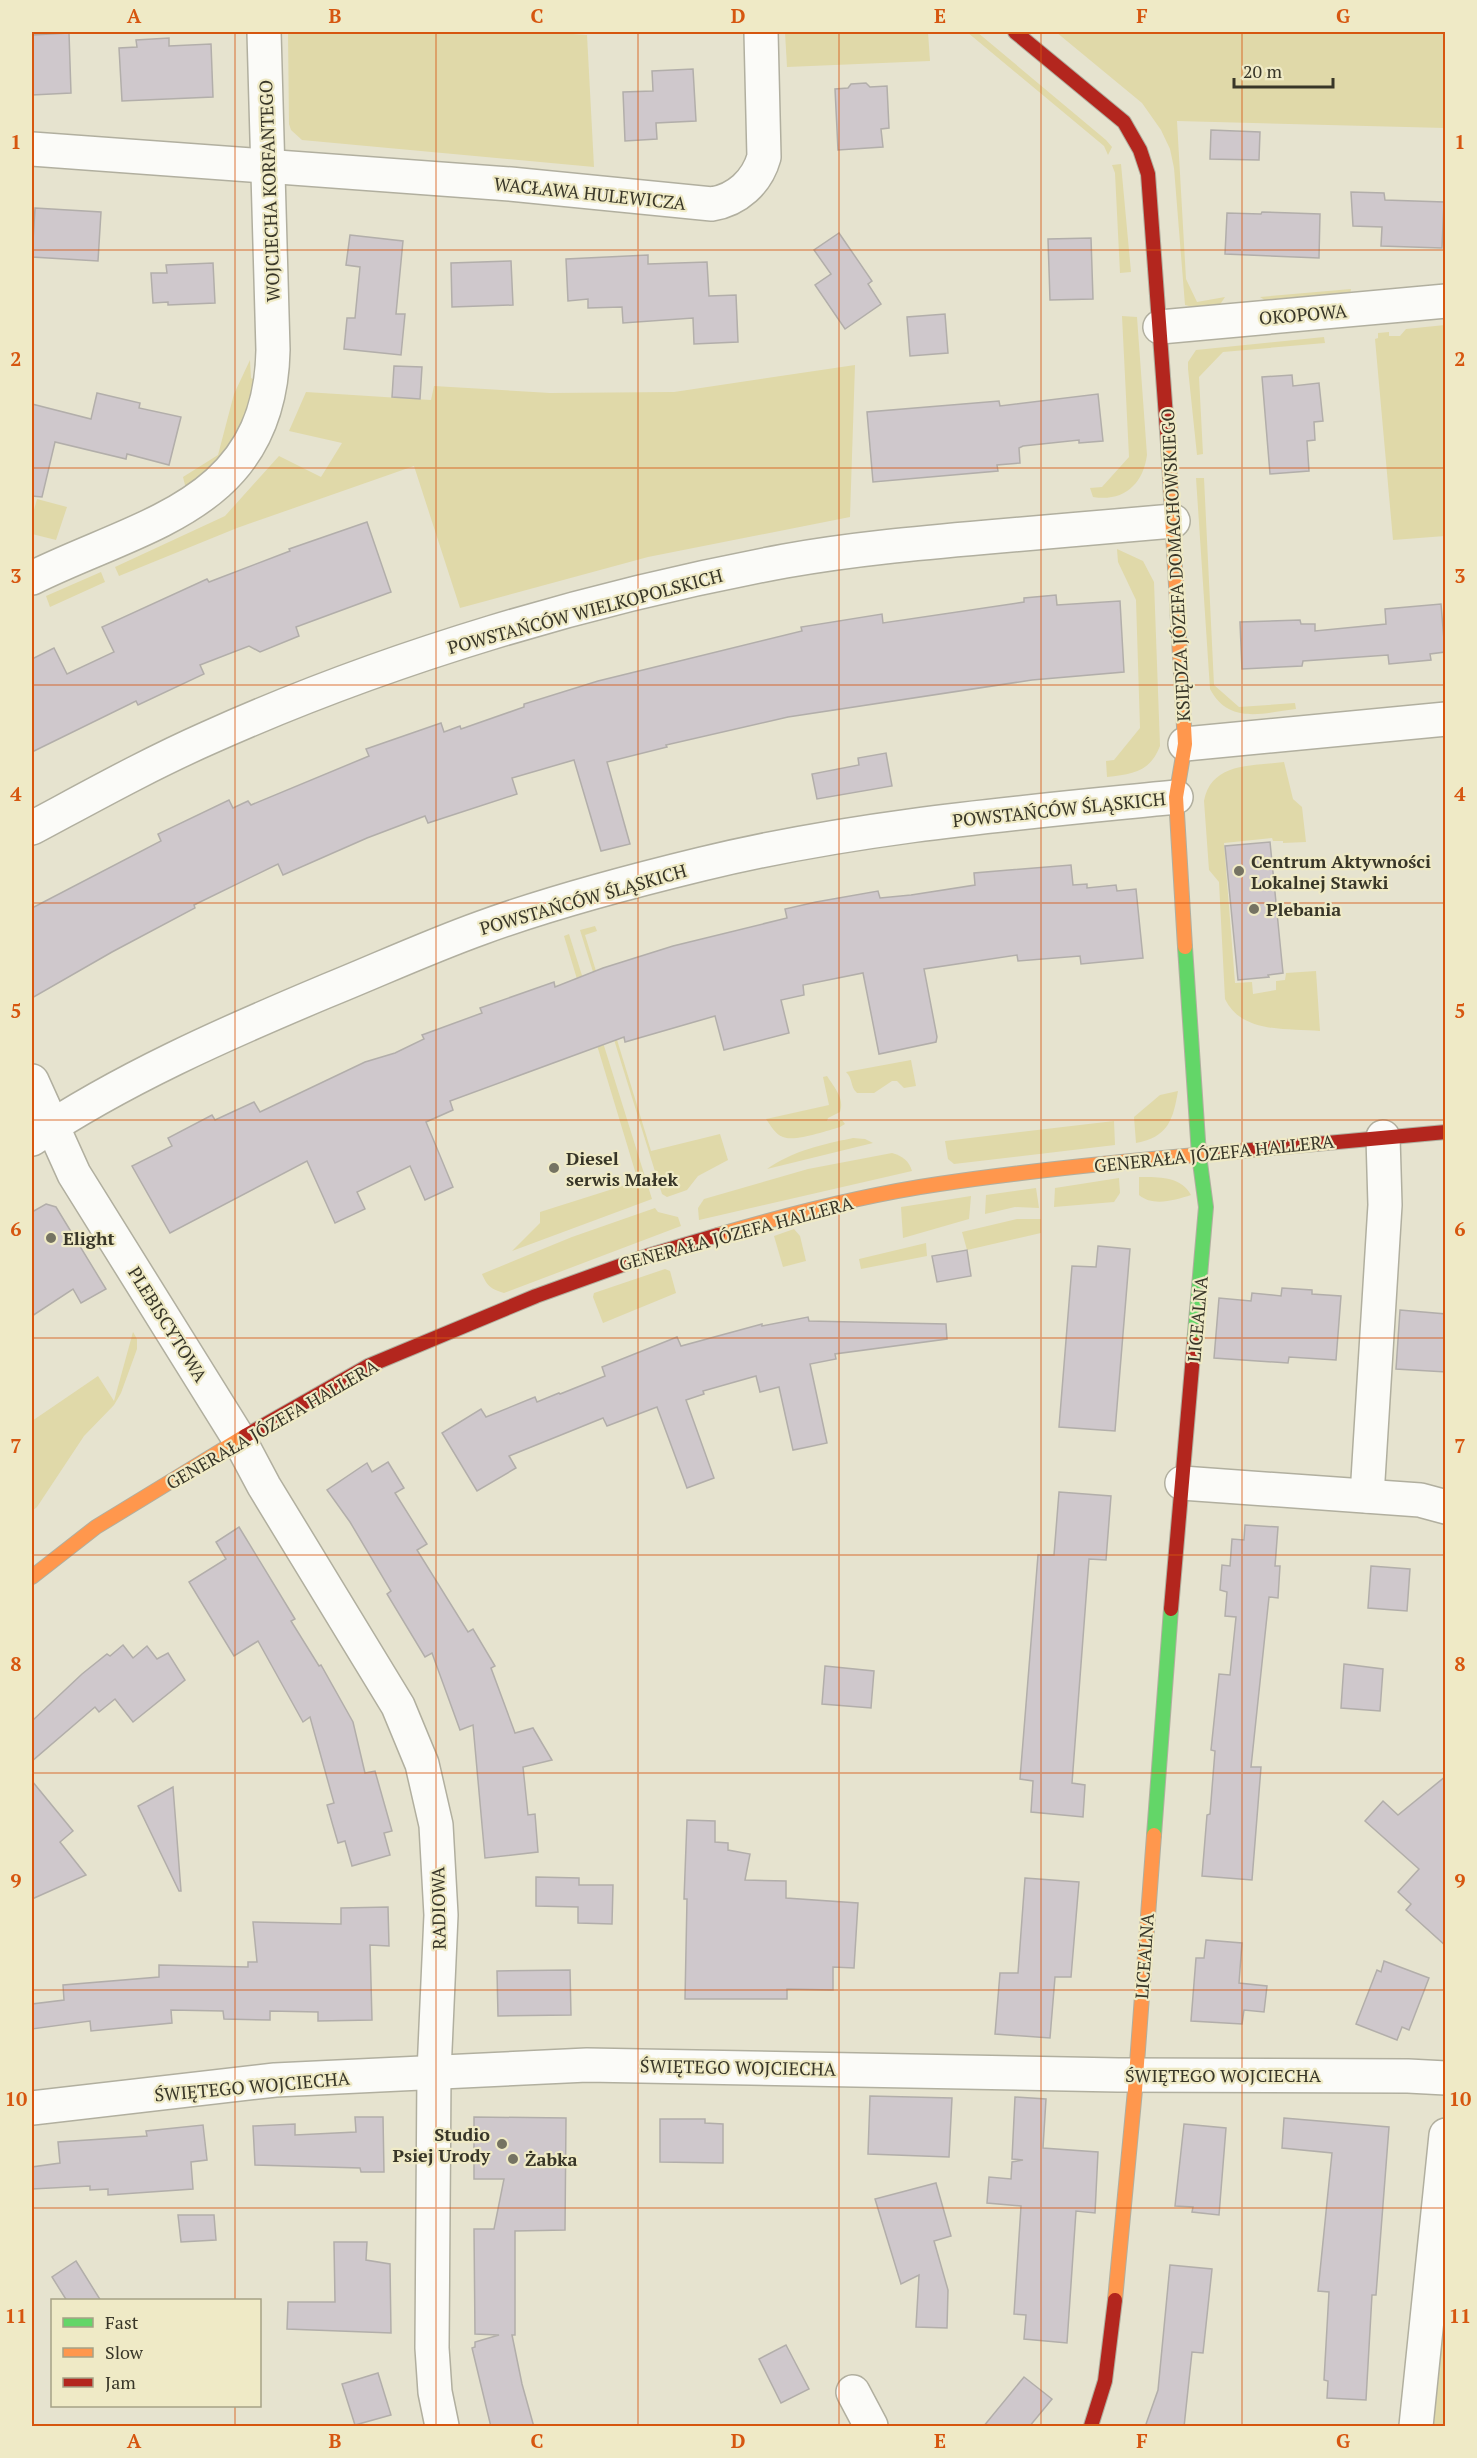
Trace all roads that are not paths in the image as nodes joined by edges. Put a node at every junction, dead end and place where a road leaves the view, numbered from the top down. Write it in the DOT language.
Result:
graph roads {
  1 [pos="264,32"];
  2 [pos="761,32"];
  3 [pos="1015,32"];
  4 [pos="32,149"];
  5 [pos="269,165"];
  6 [pos="1446,301"];
  7 [pos="1160,327"];
  8 [pos="1173,521"];
  9 [pos="38,569"];
  10 [pos="1446,719"];
  11 [pos="1185,744"];
  12 [pos="1176,797"];
  13 [pos="32,828"];
  14 [pos="32,1081"];
  15 [pos="42,1132"];
  16 [pos="1446,1132"];
  17 [pos="1383,1137"];
  18 [pos="1199,1155"];
  19 [pos="239,1439"];
  20 [pos="1182,1483"];
  21 [pos="1367,1496"];
  22 [pos="1446,1507"];
  23 [pos="32,1577"];
  24 [pos="434,2072"];
  25 [pos="1136,2074"];
  26 [pos="1446,2078"];
  27 [pos="32,2108"];
  28 [pos="1446,2135"];
  29 [pos="853,2392"];
  30 [pos="442,2427"];
  31 [pos="871,2427"];
  32 [pos="1091,2427"];
  33 [pos="1416,2427"];
  1 -- 5 [label="street, WOJCIECHA KORFANTEGO"];
  2 -- 5 [label="street, WACŁAWA HULEWICZA"];
  3 -- 7 [label="street, KSIĘDZA JÓZEFA DOMACHOWSKIEGO"];
  4 -- 5 [label="street, WACŁAWA HULEWICZA"];
  5 -- 9 [label="street, WOJCIECHA KORFANTEGO"];
  6 -- 7 [label="street, OKOPOWA"];
  7 -- 8 [label="street, KSIĘDZA JÓZEFA DOMACHOWSKIEGO"];
  8 -- 11 [label="street, KSIĘDZA JÓZEFA DOMACHOWSKIEGO"];
  8 -- 13 [label="street, POWSTAŃCÓW WIELKOPOLSKICH"];
  10 -- 11 [label="street"];
  11 -- 12 [label="street, KSIĘDZA JÓZEFA DOMACHOWSKIEGO"];
  12 -- 15 [label="street, POWSTAŃCÓW ŚLĄSKICH"];
  12 -- 18 [label="street, KSIĘDZA JÓZEFA DOMACHOWSKIEGO"];
  14 -- 15 [label="street, PLEBISCYTOWA"];
  15 -- 19 [label="street, PLEBISCYTOWA"];
  16 -- 17 [label="street, GENERAŁA JÓZEFA HALLERA"];
  17 -- 18 [label="street, GENERAŁA JÓZEFA HALLERA"];
  17 -- 21 [label="street"];
  18 -- 19 [label="street, GENERAŁA JÓZEFA HALLERA"];
  18 -- 20 [label="street, LICEALNA"];
  19 -- 23 [label="street, GENERAŁA JÓZEFA HALLERA"];
  19 -- 24 [label="street, RADIOWA"];
  20 -- 21 [label="street"];
  20 -- 25 [label="street, LICEALNA"];
  21 -- 22 [label="street"];
  24 -- 25 [label="street, ŚWIĘTEGO WOJCIECHA"];
  24 -- 27 [label="street, ŚWIĘTEGO WOJCIECHA"];
  24 -- 30 [label="street, RADIOWA"];
  25 -- 26 [label="street, ŚWIĘTEGO WOJCIECHA"];
  25 -- 32 [label="street, LICEALNA"];
  28 -- 33 [label="street"];
  29 -- 31 [label="street"];
}
